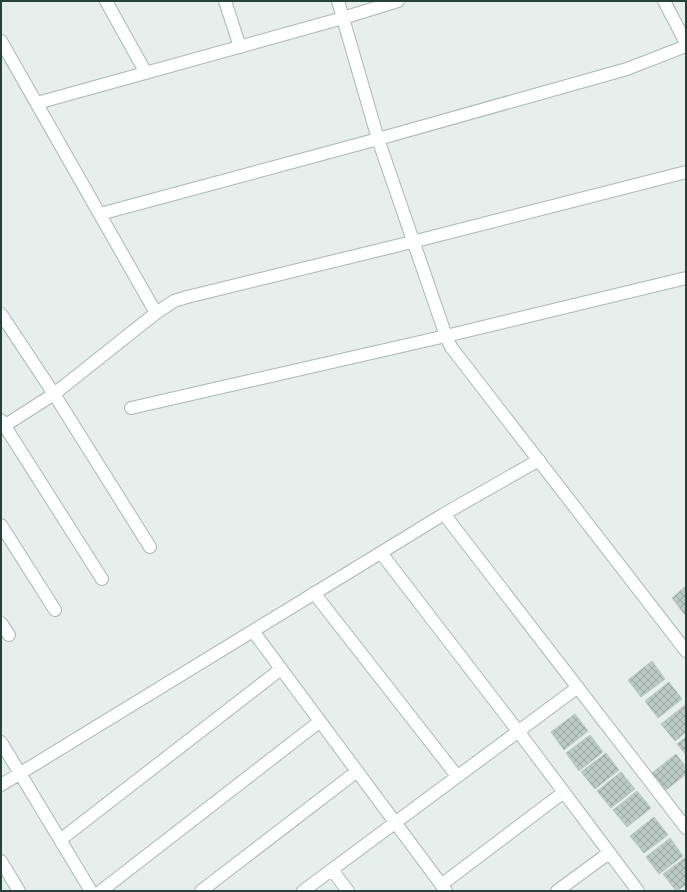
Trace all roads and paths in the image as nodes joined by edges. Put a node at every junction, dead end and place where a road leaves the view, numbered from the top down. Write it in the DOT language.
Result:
graph roads {
  1 [pos="106,1"];
  2 [pos="225,1"];
  3 [pos="338,1"];
  4 [pos="398,1"];
  5 [pos="664,1"];
  6 [pos="343,18"];
  7 [pos="1,41"];
  8 [pos="686,45"];
  9 [pos="240,47"];
  10 [pos="146,73"];
  11 [pos="37,103"];
  12 [pos="378,139"];
  13 [pos="686,172"];
  14 [pos="100,214"];
  15 [pos="412,242"];
  16 [pos="686,278"];
  17 [pos="156,313"];
  18 [pos="1,314"];
  19 [pos="446,336"];
  20 [pos="54,394"];
  21 [pos="132,408"];
  22 [pos="2,425"];
  23 [pos="539,460"];
  24 [pos="444,514"];
  25 [pos="1,525"];
  26 [pos="150,547"];
  27 [pos="380,553"];
  28 [pos="102,579"];
  29 [pos="314,594"];
  30 [pos="56,610"];
  31 [pos="1,623"];
  32 [pos="253,631"];
  33 [pos="9,635"];
  34 [pos="686,651"];
  35 [pos="281,669"];
  36 [pos="578,687"];
  37 [pos="319,722"];
  38 [pos="518,731"];
  39 [pos="1,742"];
  40 [pos="356,772"];
  41 [pos="20,773"];
  42 [pos="457,776"];
  43 [pos="1,785"];
  44 [pos="564,792"];
  45 [pos="394,823"];
  46 [pos="686,828"];
  47 [pos="60,840"];
  48 [pos="609,853"];
  49 [pos="1,861"];
  50 [pos="332,870"];
  51 [pos="444,888"];
  52 [pos="19,891"];
  53 [pos="91,891"];
  54 [pos="101,891"];
  55 [pos="201,891"];
  56 [pos="303,891"];
  57 [pos="348,891"];
  58 [pos="557,891"];
  59 [pos="638,891"];
  1 -- 10 [label="street"];
  2 -- 9 [label="street"];
  3 -- 6 [label="street"];
  4 -- 6 [label="street"];
  5 -- 8 [label="street"];
  6 -- 9 [label="street"];
  6 -- 12 [label="street"];
  7 -- 11 [label="street"];
  8 -- 12 [label="street"];
  9 -- 10 [label="street"];
  10 -- 11 [label="street"];
  11 -- 14 [label="street"];
  12 -- 14 [label="street"];
  12 -- 15 [label="street"];
  13 -- 15 [label="street"];
  14 -- 17 [label="street"];
  15 -- 17 [label="street"];
  15 -- 19 [label="street"];
  16 -- 19 [label="street"];
  17 -- 20 [label="street"];
  18 -- 20 [label="street"];
  19 -- 21 [label="street"];
  19 -- 23 [label="street"];
  20 -- 22 [label="street"];
  20 -- 26 [label="street"];
  22 -- 28 [label="street"];
  23 -- 24 [label="street"];
  23 -- 34 [label="street"];
  24 -- 27 [label="street"];
  24 -- 36 [label="street"];
  25 -- 30 [label="street"];
  27 -- 29 [label="street"];
  27 -- 38 [label="street"];
  29 -- 32 [label="street"];
  29 -- 42 [label="street"];
  31 -- 33 [label="street"];
  32 -- 35 [label="street"];
  32 -- 41 [label="street"];
  35 -- 37 [label="street"];
  35 -- 47 [label="street"];
  36 -- 38 [label="street"];
  36 -- 46 [label="street"];
  37 -- 40 [label="street"];
  37 -- 54 [label="street"];
  38 -- 42 [label="street"];
  38 -- 44 [label="street"];
  39 -- 41 [label="street"];
  40 -- 45 [label="street"];
  40 -- 55 [label="street"];
  41 -- 43 [label="street"];
  41 -- 47 [label="street"];
  42 -- 45 [label="street"];
  44 -- 48 [label="street"];
  44 -- 51 [label="street"];
  45 -- 50 [label="street"];
  45 -- 51 [label="street"];
  47 -- 53 [label="street"];
  48 -- 58 [label="street"];
  48 -- 59 [label="street"];
  49 -- 52 [label="street"];
  50 -- 56 [label="street"];
  50 -- 57 [label="street"];
}
